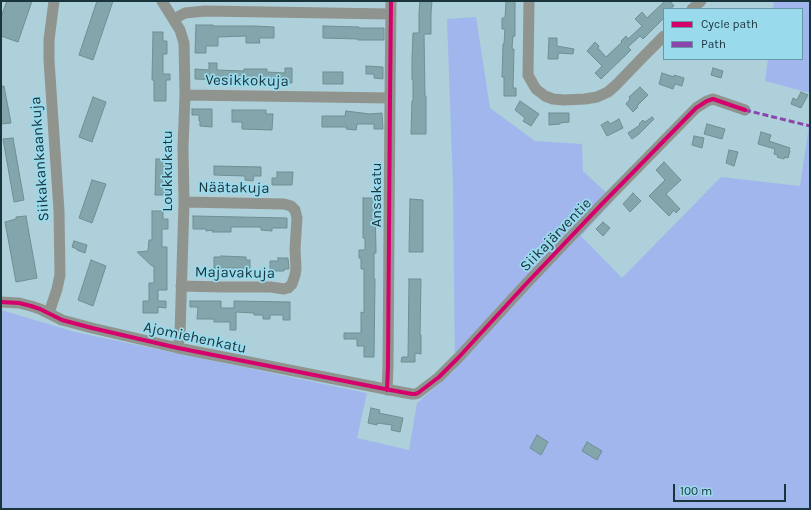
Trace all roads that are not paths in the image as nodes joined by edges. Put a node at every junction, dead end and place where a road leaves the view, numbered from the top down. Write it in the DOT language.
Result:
graph roads {
  1 [pos="54,1"];
  2 [pos="162,1"];
  3 [pos="392,1"];
  4 [pos="529,1"];
  5 [pos="701,1"];
  6 [pos="693,8"];
  7 [pos="391,14"];
  8 [pos="174,19"];
  9 [pos="663,37"];
  10 [pos="185,95"];
  11 [pos="390,98"];
  12 [pos="745,110"];
  13 [pos="184,202"];
  14 [pos="181,286"];
  15 [pos="288,288"];
  16 [pos="1,302"];
  17 [pos="49,313"];
  18 [pos="178,348"];
  19 [pos="387,390"];
  1 -- 17 [label="street, Siikakankaankuja"];
  2 -- 8 [label="street, Loukkukatu"];
  3 -- 7 [label="street, Ansakatu"];
  4 -- 9 [label="street"];
  5 -- 6 [label="street"];
  7 -- 8 [label="street"];
  7 -- 11 [label="street, Ansakatu"];
  8 -- 10 [label="street, Loukkukatu"];
  10 -- 11 [label="street, Vesikkokuja"];
  10 -- 13 [label="street, Loukkukatu"];
  11 -- 19 [label="street, Ansakatu"];
  12 -- 19 [label="street, Siikajärventie"];
  13 -- 14 [label="street, Loukkukatu"];
  13 -- 15 [label="street, Näätakuja"];
  14 -- 15 [label="street, Majavakuja"];
  14 -- 18 [label="street, Loukkukatu"];
  16 -- 17 [label="street, Ajomiehenkatu"];
  17 -- 18 [label="street, Ajomiehenkatu"];
  18 -- 19 [label="street, Ajomiehenkatu"];
}
